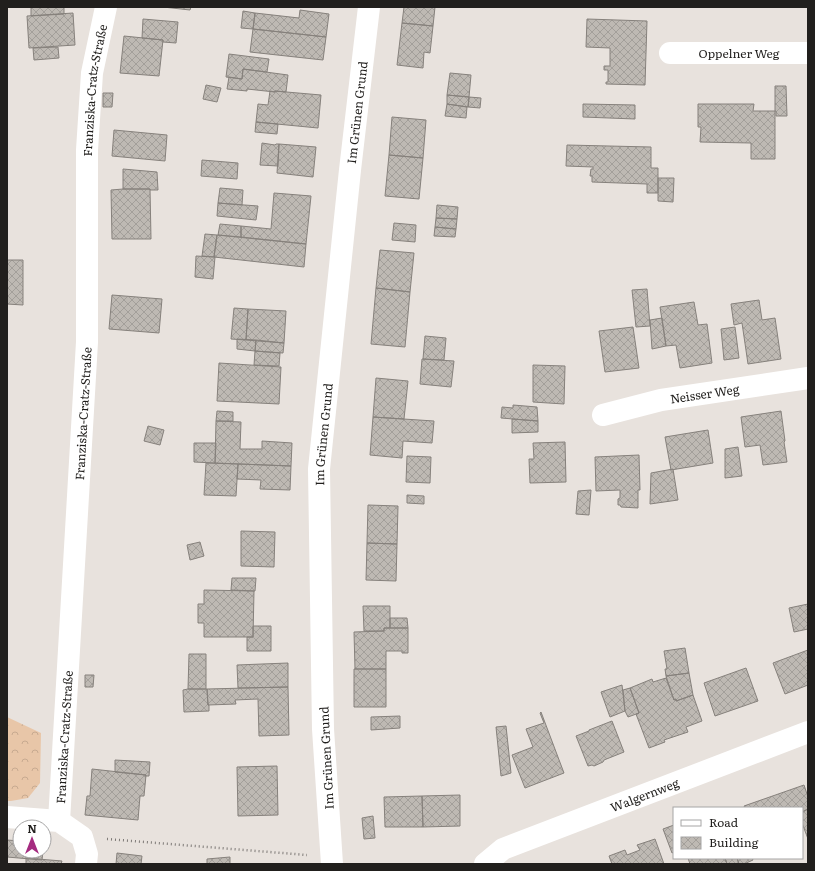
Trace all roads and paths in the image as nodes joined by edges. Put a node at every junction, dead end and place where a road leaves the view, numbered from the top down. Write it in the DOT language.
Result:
graph roads {
  1 [pos="106,7"];
  2 [pos="369,7"];
  3 [pos="670,53"];
  4 [pos="808,53"];
  5 [pos="808,378"];
  6 [pos="603,414"];
  7 [pos="808,732"];
  8 [pos="7,817"];
  9 [pos="59,821"];
  10 [pos="82,837"];
  11 [pos="311,855"];
  12 [pos="86,864"];
  13 [pos="332,864"];
  14 [pos="485,864"];
  1 -- 9 [label="street, Franziska-Cratz-Straße"];
  2 -- 13 [label="street, Im Grünen Grund"];
  3 -- 4 [label="street, Oppelner Weg"];
  5 -- 6 [label="street, Neisser Weg"];
  7 -- 14 [label="street, Walgernweg"];
  8 -- 9 [label="street"];
  9 -- 10 [label="street"];
  10 -- 11 [label="path"];
  10 -- 12 [label="street"];
}
